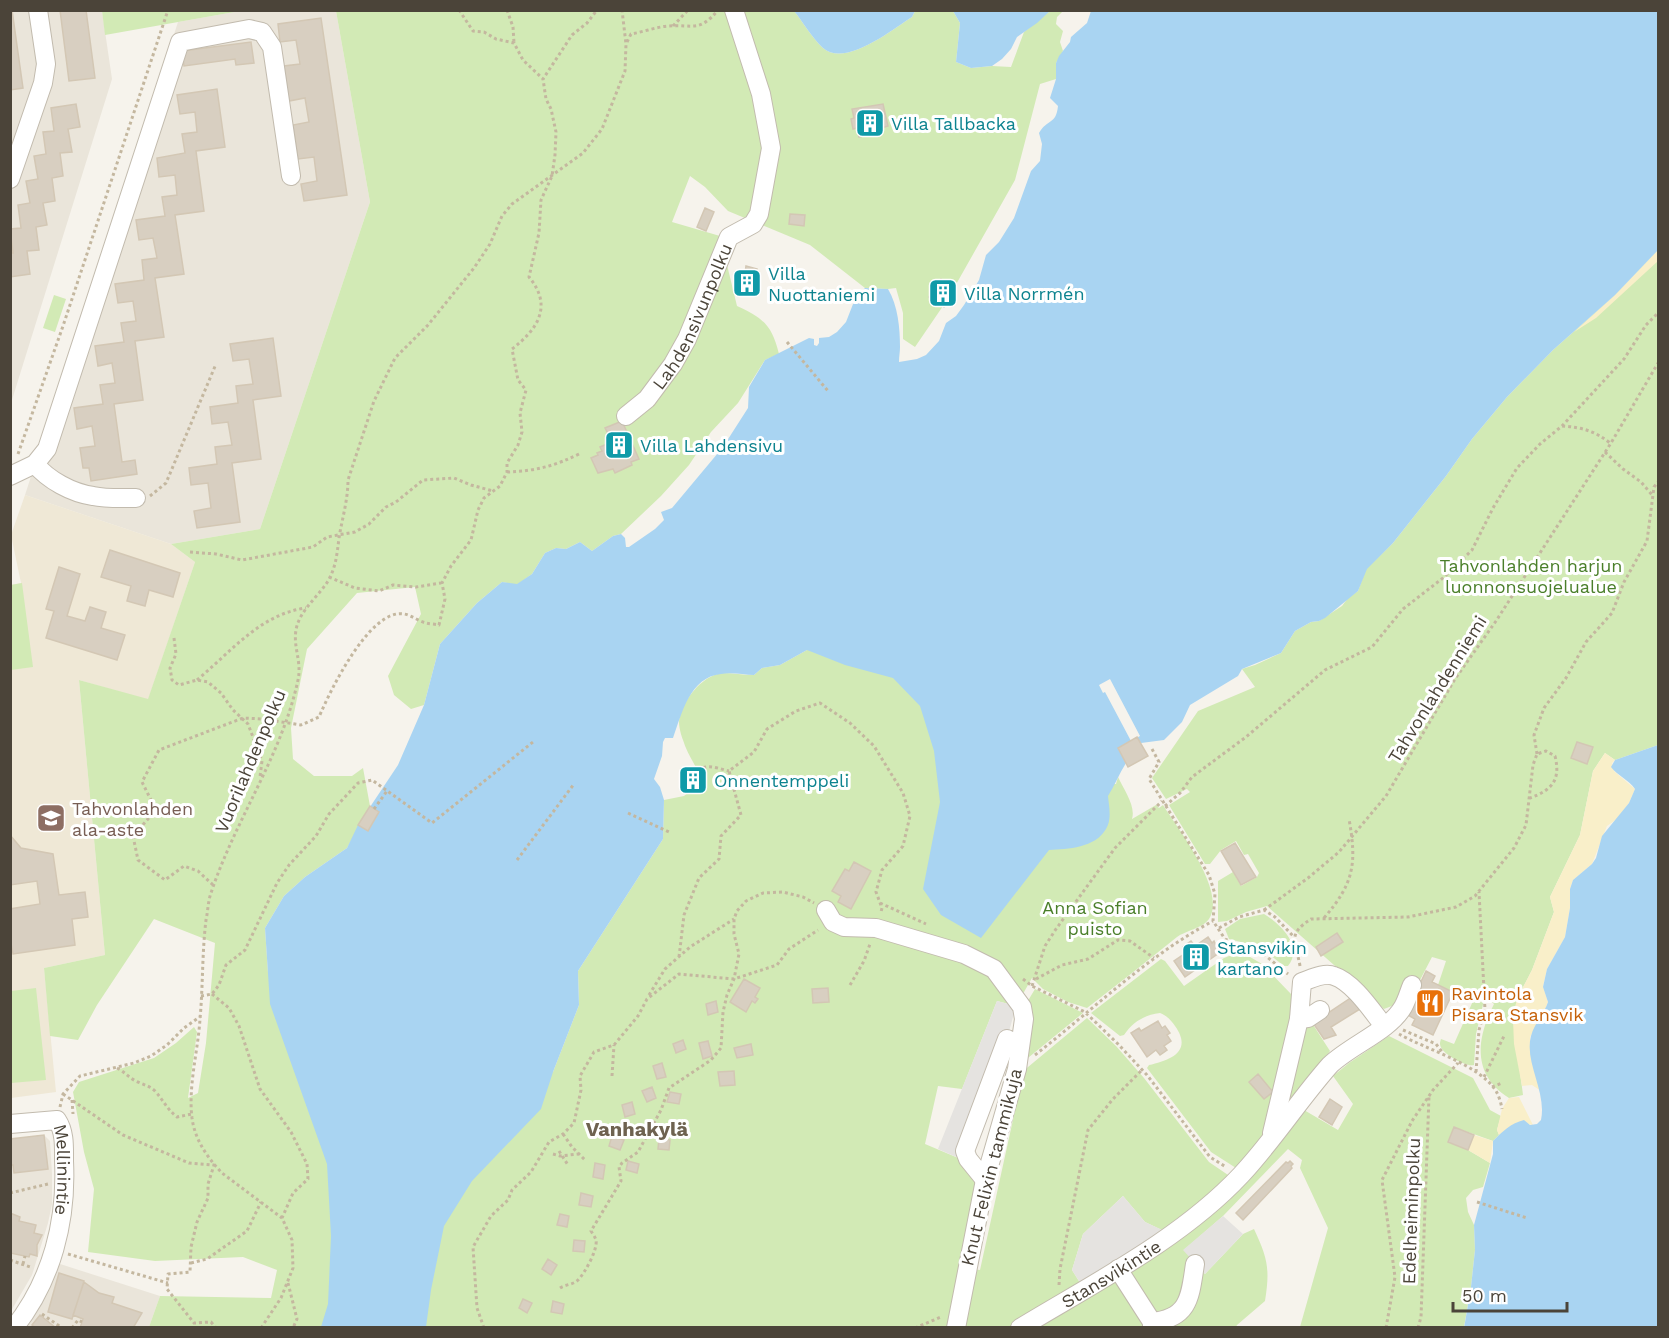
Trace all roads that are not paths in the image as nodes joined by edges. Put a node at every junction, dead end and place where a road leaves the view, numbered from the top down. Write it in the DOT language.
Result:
graph roads {
  1 [pos="38,10"];
  2 [pos="734,10"];
  3 [pos="291,176"];
  4 [pos="10,178"];
  5 [pos="626,416"];
  6 [pos="35,464"];
  7 [pos="10,476"];
  8 [pos="136,498"];
  9 [pos="830,916"];
  10 [pos="1412,985"];
  11 [pos="1387,1028"];
  12 [pos="1019,1045"];
  13 [pos="10,1124"];
  14 [pos="1270,1140"];
  15 [pos="985,1180"];
  16 [pos="1196,1264"];
  17 [pos="1118,1269"];
  18 [pos="957,1319"];
  19 [pos="1152,1325"];
  20 [pos="14,1328"];
  21 [pos="1020,1328"];
  1 -- 4 [label="street"];
  2 -- 5 [label="street, Lahdensivunpolku"];
  3 -- 6 [label="street"];
  6 -- 7 [label="street"];
  6 -- 8 [label="street"];
  9 -- 12 [label="street, Knut Felixin tammikuja"];
  10 -- 11 [label="street, Stansvikintie"];
  11 -- 14 [label="street, Stansvikintie"];
  11 -- 14 [label="street"];
  12 -- 15 [label="street, Knut Felixin tammikuja"];
  12 -- 15 [label="street"];
  13 -- 20 [label="street, Mellinintie"];
  14 -- 17 [label="street, Stansvikintie"];
  15 -- 18 [label="street, Knut Felixin tammikuja"];
  16 -- 19 [label="street"];
  17 -- 19 [label="street"];
  17 -- 21 [label="street, Stansvikintie"];
}
